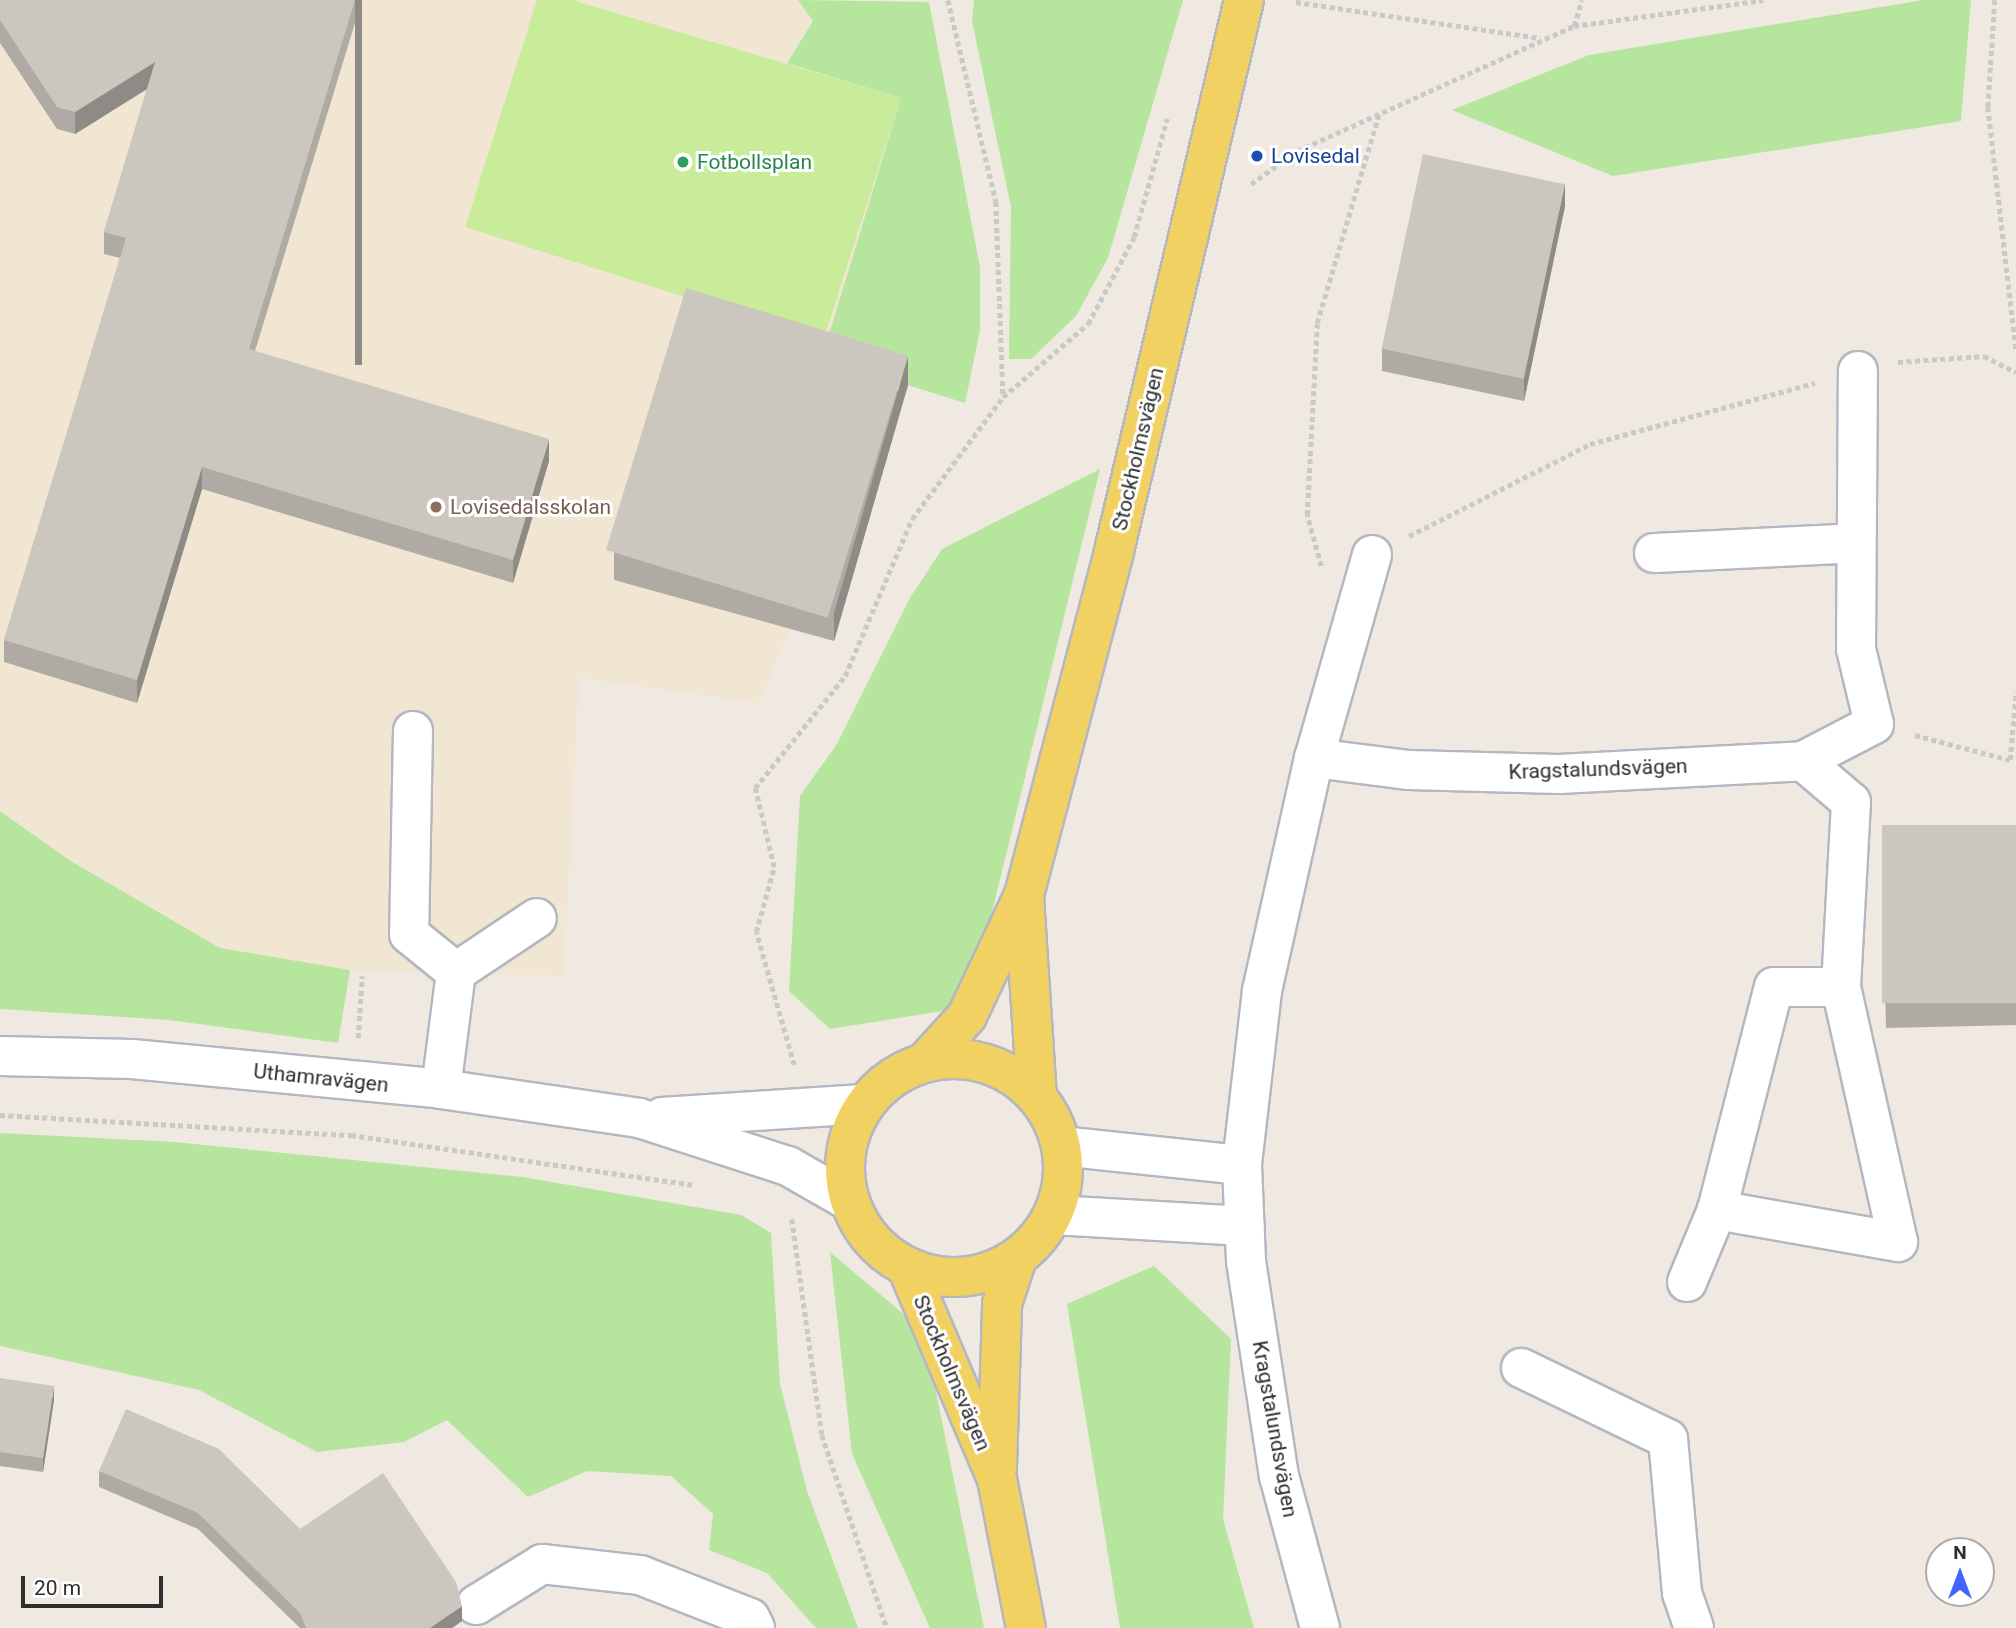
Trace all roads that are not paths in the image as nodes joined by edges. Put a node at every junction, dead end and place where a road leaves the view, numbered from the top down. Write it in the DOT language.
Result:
graph roads {
  1 [pos="1244,0"];
  2 [pos="1858,371"];
  3 [pos="1856,542"];
  4 [pos="1654,553"];
  5 [pos="1372,555"];
  6 [pos="413,731"];
  7 [pos="1314,758"];
  8 [pos="1803,761"];
  9 [pos="1024,895"];
  10 [pos="537,918"];
  11 [pos="456,972"];
  12 [pos="1841,987"];
  13 [pos="0,1056"];
  14 [pos="925,1062"];
  15 [pos="441,1089"];
  16 [pos="1037,1096"];
  17 [pos="864,1104"];
  18 [pos="639,1118"];
  19 [pos="1061,1146"];
  20 [pos="1242,1165"];
  21 [pos="849,1201"];
  22 [pos="1717,1210"];
  23 [pos="1054,1214"];
  24 [pos="1245,1226"];
  25 [pos="1017,1258"];
  26 [pos="907,1267"];
  27 [pos="1687,1282"];
  28 [pos="1521,1368"];
  29 [pos="997,1479"];
  30 [pos="476,1605"];
  31 [pos="755,1628"];
  32 [pos="1027,1628"];
  33 [pos="1320,1628"];
  34 [pos="1694,1628"];
  1 -- 9 [label="main road, Stockholmsvägen"];
  2 -- 3 [label="street"];
  3 -- 4 [label="street"];
  3 -- 8 [label="street, Kragstalundsvägen"];
  5 -- 7 [label="street, Kragstalundsvägen"];
  6 -- 11 [label="street"];
  7 -- 8 [label="street, Kragstalundsvägen"];
  7 -- 20 [label="street, Kragstalundsvägen"];
  8 -- 12 [label="street"];
  9 -- 14 [label="main road, Stockholmsvägen"];
  9 -- 16 [label="main road, Stockholmsvägen"];
  10 -- 11 [label="street"];
  11 -- 15 [label="street"];
  12 -- 22 [label="street"];
  12 -- 22 [label="street"];
  13 -- 15 [label="street, Uthamravägen"];
  14 -- 16 [label="main road"];
  14 -- 17 [label="main road"];
  15 -- 18 [label="street, Uthamravägen"];
  16 -- 19 [label="main road"];
  17 -- 18 [label="street, Uthamravägen"];
  17 -- 21 [label="main road"];
  18 -- 21 [label="street, Uthamravägen"];
  19 -- 20 [label="street"];
  19 -- 23 [label="main road"];
  20 -- 24 [label="street, Kragstalundsvägen"];
  21 -- 26 [label="main road"];
  22 -- 27 [label="street"];
  23 -- 24 [label="street"];
  23 -- 25 [label="main road"];
  24 -- 33 [label="street, Kragstalundsvägen"];
  25 -- 26 [label="main road"];
  25 -- 29 [label="main road, Stockholmsvägen"];
  26 -- 29 [label="main road, Stockholmsvägen"];
  28 -- 34 [label="street"];
  29 -- 32 [label="main road, Stockholmsvägen"];
  30 -- 31 [label="street"];
}
